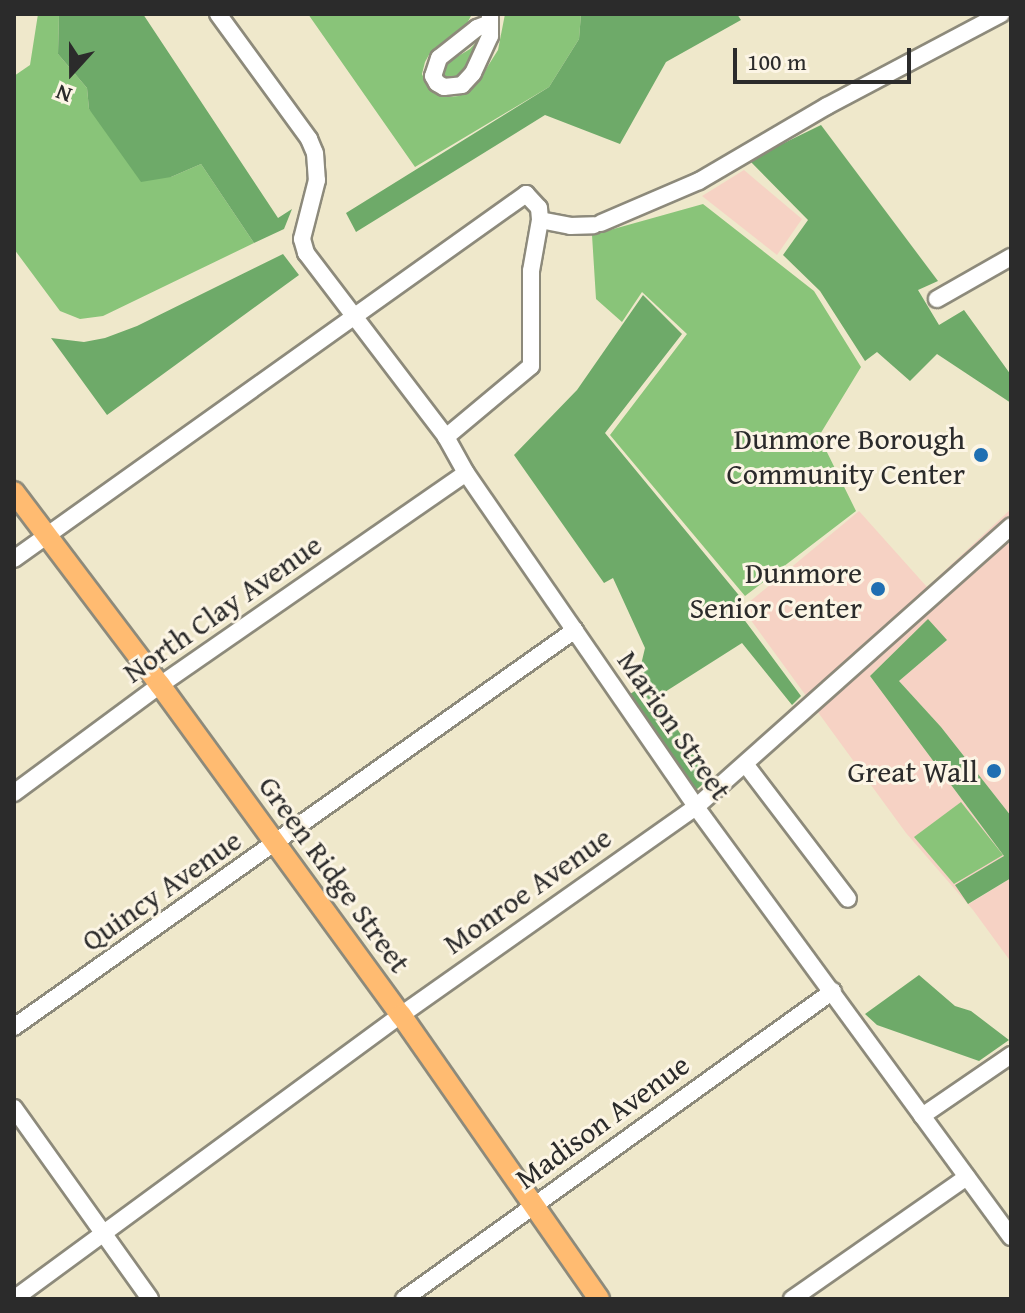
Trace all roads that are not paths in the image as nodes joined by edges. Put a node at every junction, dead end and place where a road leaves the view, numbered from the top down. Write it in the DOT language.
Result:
graph roads {
  1 [pos="218,14"];
  2 [pos="1001,14"];
  3 [pos="540,220"];
  4 [pos="1011,257"];
  5 [pos="937,299"];
  6 [pos="352,316"];
  7 [pos="446,437"];
  8 [pos="466,473"];
  9 [pos="14,492"];
  10 [pos="1011,526"];
  11 [pos="46,536"];
  12 [pos="14,559"];
  13 [pos="575,630"];
  14 [pos="160,685"];
  15 [pos="746,765"];
  16 [pos="14,793"];
  17 [pos="696,807"];
  18 [pos="275,844"];
  19 [pos="848,899"];
  20 [pos="833,991"];
  21 [pos="401,1015"];
  22 [pos="14,1027"];
  23 [pos="1011,1055"];
  24 [pos="14,1108"];
  25 [pos="922,1116"];
  26 [pos="967,1177"];
  27 [pos="534,1204"];
  28 [pos="105,1234"];
  29 [pos="1011,1237"];
  30 [pos="14,1299"];
  31 [pos="150,1299"];
  32 [pos="404,1299"];
  33 [pos="599,1299"];
  34 [pos="792,1299"];
  1 -- 6 [label="street, Marion Street"];
  2 -- 3 [label="street"];
  3 -- 6 [label="street"];
  3 -- 7 [label="street"];
  4 -- 5 [label="street"];
  6 -- 7 [label="street, Marion Street"];
  6 -- 11 [label="street"];
  7 -- 8 [label="street, Marion Street"];
  8 -- 13 [label="street, Marion Street"];
  8 -- 14 [label="street, North Clay Avenue"];
  9 -- 11 [label="main road, Green Ridge Street"];
  10 -- 15 [label="street, Monroe Avenue"];
  11 -- 12 [label="street"];
  11 -- 14 [label="main road, Green Ridge Street"];
  13 -- 17 [label="street, Marion Street"];
  13 -- 18 [label="street, Quincy Avenue"];
  14 -- 16 [label="street, North Clay Avenue"];
  14 -- 18 [label="main road, Green Ridge Street"];
  15 -- 17 [label="street, Monroe Avenue"];
  15 -- 19 [label="street"];
  17 -- 20 [label="street, Marion Street"];
  17 -- 21 [label="street, Monroe Avenue"];
  18 -- 21 [label="main road, Green Ridge Street"];
  18 -- 22 [label="street, Quincy Avenue"];
  20 -- 25 [label="street, Marion Street"];
  20 -- 27 [label="street, Madison Avenue"];
  21 -- 27 [label="main road, Green Ridge Street"];
  21 -- 28 [label="street, Monroe Avenue"];
  23 -- 25 [label="street"];
  24 -- 28 [label="street"];
  25 -- 26 [label="street, Marion Street"];
  26 -- 29 [label="street, Marion Street"];
  26 -- 34 [label="street"];
  27 -- 32 [label="street, Madison Avenue"];
  27 -- 33 [label="main road, Green Ridge Street"];
  28 -- 30 [label="street, Monroe Avenue"];
  28 -- 31 [label="street"];
}
